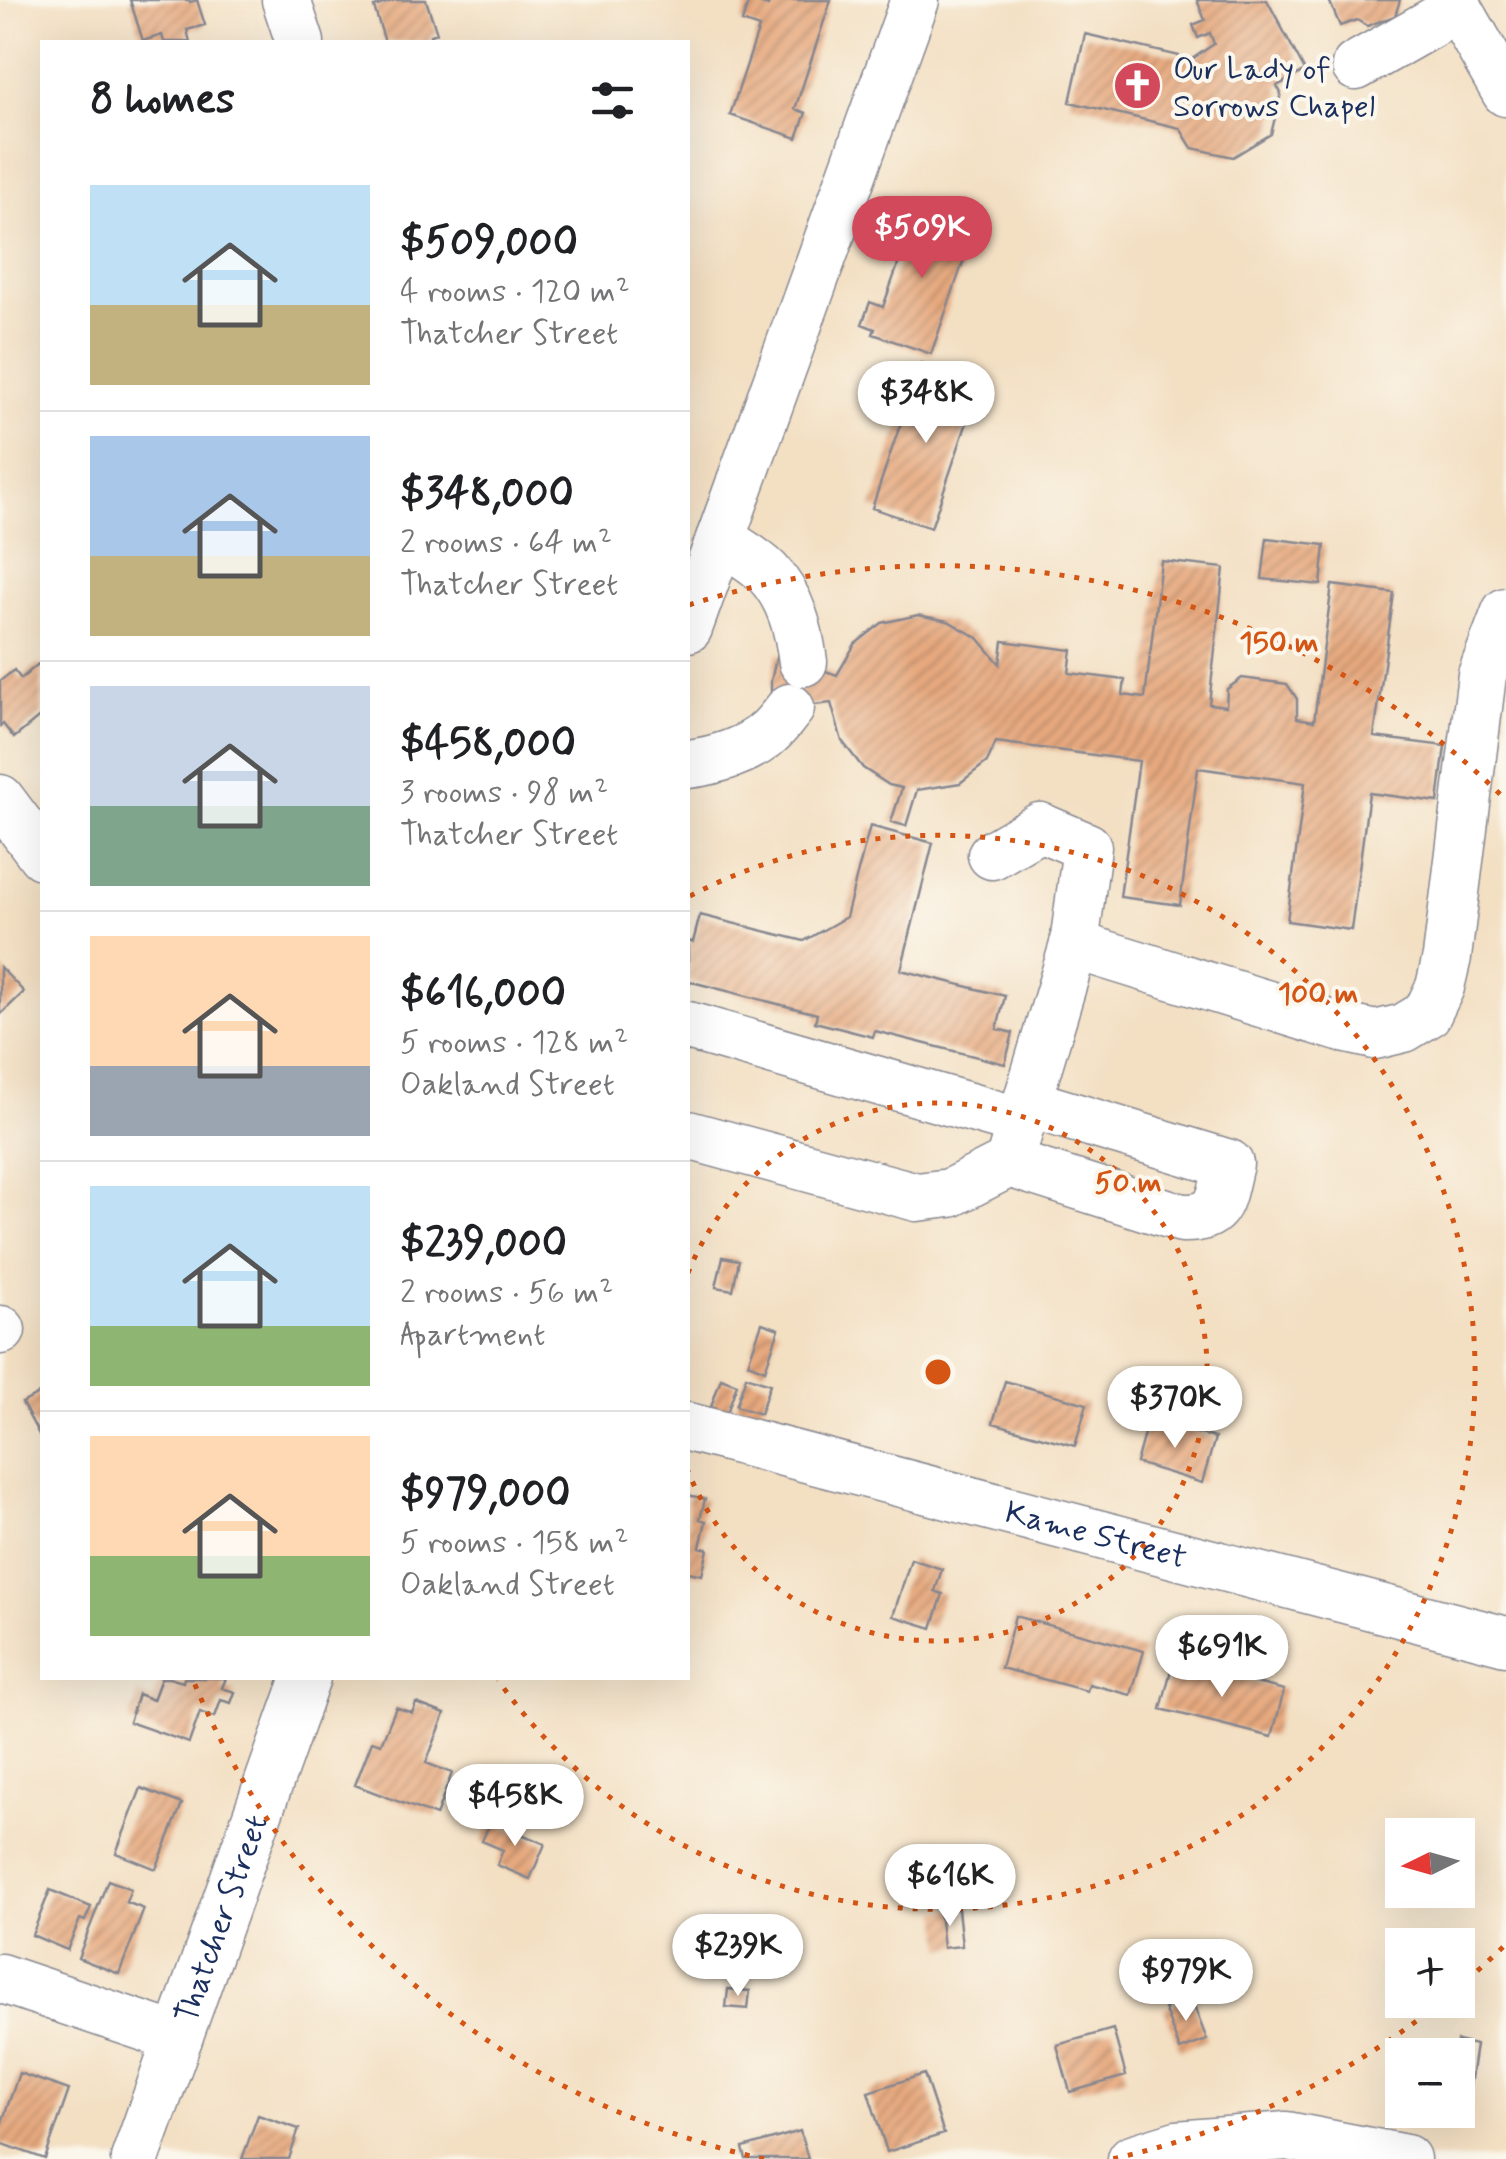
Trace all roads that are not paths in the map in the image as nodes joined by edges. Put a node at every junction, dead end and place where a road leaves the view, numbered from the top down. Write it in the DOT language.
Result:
graph roads {
  1 [pos="286,0"];
  2 [pos="914,0"];
  3 [pos="1458,4"];
  4 [pos="299,40"];
  5 [pos="1356,66"];
  6 [pos="1506,92"];
  7 [pos="720,538"];
  8 [pos="1506,612"];
  9 [pos="690,622"];
  10 [pos="802,662"];
  11 [pos="790,708"];
  12 [pos="690,764"];
  13 [pos="2,805"];
  14 [pos="40,852"];
  15 [pos="992,855"];
  16 [pos="1074,945"];
  17 [pos="690,1027"];
  18 [pos="1019,1129"];
  19 [pos="690,1135"];
  20 [pos="690,1428"];
  21 [pos="1506,1640"];
  22 [pos="305,1680"];
  23 [pos="0,1978"];
  24 [pos="178,2038"];
  25 [pos="135,2159"];
  26 [pos="1132,2159"];
  27 [pos="1406,2159"];
  1 -- 4 [label="street"];
  2 -- 7 [label="street"];
  3 -- 5 [label="street"];
  3 -- 6 [label="street"];
  7 -- 9 [label="street"];
  7 -- 10 [label="street"];
  8 -- 16 [label="street"];
  11 -- 12 [label="street"];
  13 -- 14 [label="street"];
  15 -- 16 [label="street"];
  16 -- 18 [label="street"];
  17 -- 18 [label="street"];
  18 -- 19 [label="street"];
  20 -- 21 [label="street, Kame Street"];
  22 -- 24 [label="street, Thatcher Street"];
  23 -- 24 [label="street"];
  24 -- 25 [label="street, Thatcher Street"];
  26 -- 27 [label="street"];
}
